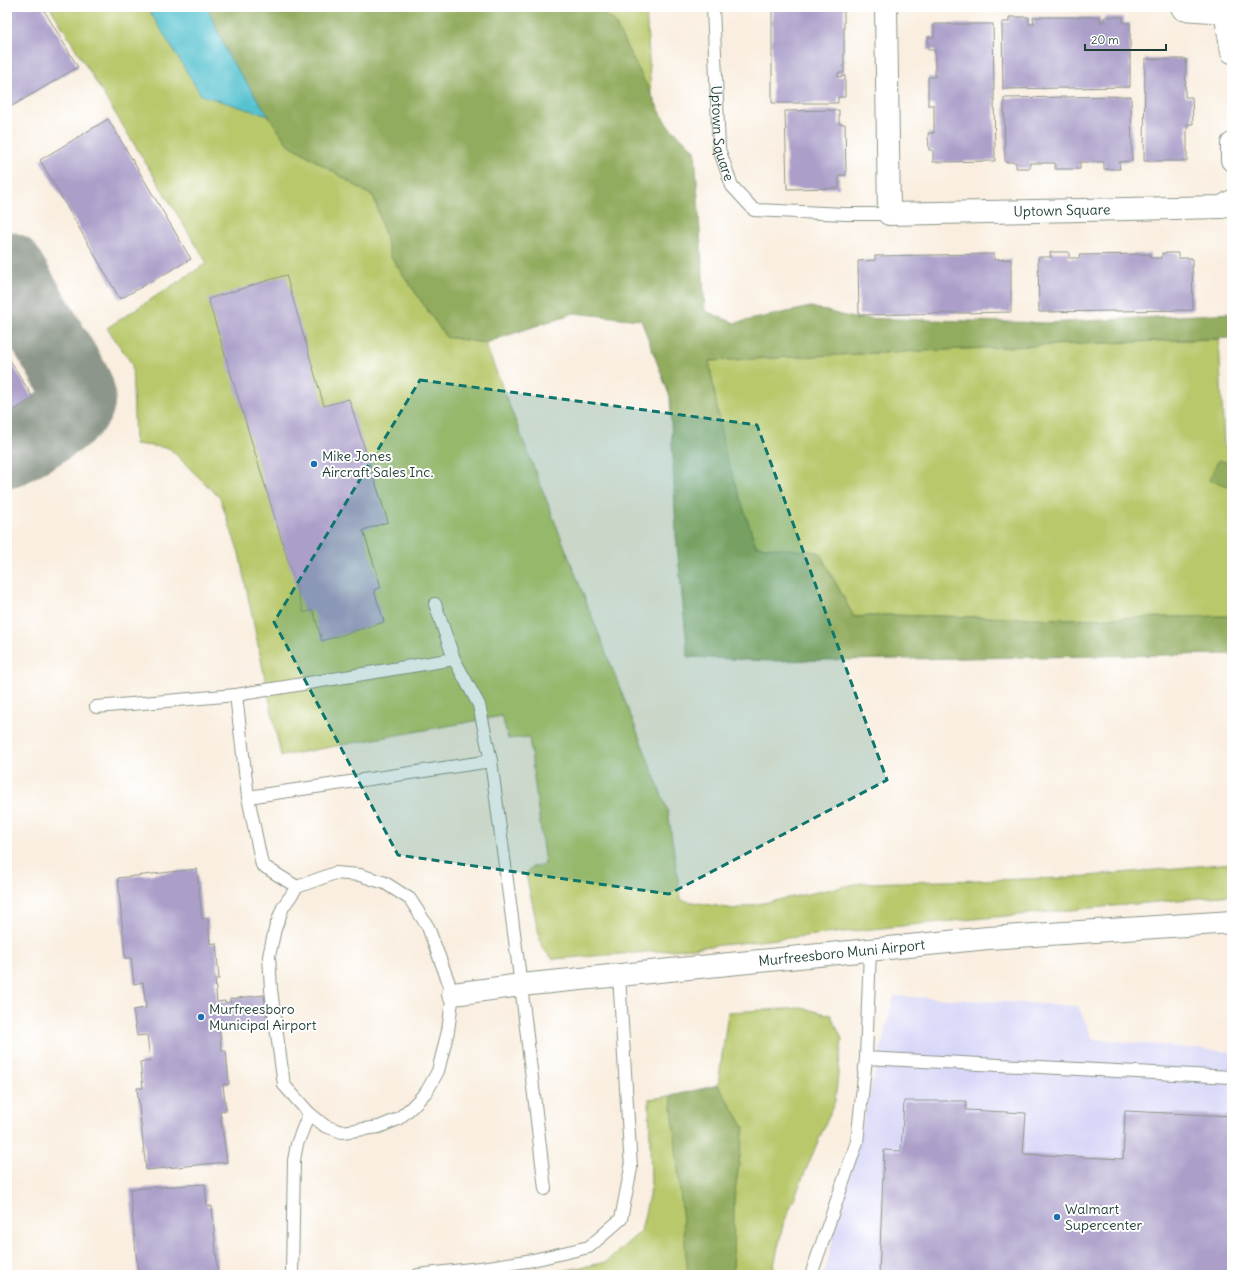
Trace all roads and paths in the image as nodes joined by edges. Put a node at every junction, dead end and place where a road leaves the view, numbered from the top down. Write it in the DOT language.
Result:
graph roads {
  1 [pos="713,7"];
  2 [pos="886,7"];
  3 [pos="1182,7"];
  4 [pos="1229,12"];
  5 [pos="1232,52"];
  6 [pos="1232,144"];
  7 [pos="1232,160"];
  8 [pos="1232,201"];
  9 [pos="889,214"];
  10 [pos="435,604"];
  11 [pos="454,659"];
  12 [pos="236,695"];
  13 [pos="96,708"];
  14 [pos="491,761"];
  15 [pos="248,797"];
  16 [pos="297,887"];
  17 [pos="1232,922"];
  18 [pos="870,950"];
  19 [pos="619,976"];
  20 [pos="521,985"];
  21 [pos="453,994"];
  22 [pos="866,1058"];
  23 [pos="1232,1077"];
  24 [pos="309,1113"];
  25 [pos="545,1189"];
  26 [pos="485,1271"];
  27 [pos="292,1275"];
  28 [pos="418,1275"];
  29 [pos="811,1275"];
  1 -- 9 [label="lane, Uptown Square"];
  2 -- 9 [label="street"];
  3 -- 4 [label="street"];
  4 -- 5 [label="street"];
  6 -- 7 [label="street"];
  8 -- 9 [label="street, Uptown Square"];
  10 -- 11 [label="lane"];
  11 -- 12 [label="lane"];
  11 -- 14 [label="lane"];
  12 -- 13 [label="lane"];
  12 -- 15 [label="lane"];
  14 -- 15 [label="lane"];
  14 -- 20 [label="lane"];
  15 -- 16 [label="lane"];
  16 -- 21 [label="lane"];
  16 -- 24 [label="lane"];
  17 -- 18 [label="street, Murfreesboro Muni Airport"];
  18 -- 19 [label="street, Murfreesboro Muni Airport"];
  18 -- 22 [label="lane"];
  19 -- 20 [label="street, Murfreesboro Muni Airport"];
  19 -- 26 [label="lane"];
  20 -- 21 [label="street, Murfreesboro Muni Airport"];
  20 -- 25 [label="lane"];
  21 -- 24 [label="lane"];
  22 -- 23 [label="lane"];
  22 -- 29 [label="lane"];
  24 -- 27 [label="lane"];
  26 -- 28 [label="lane"];
}
